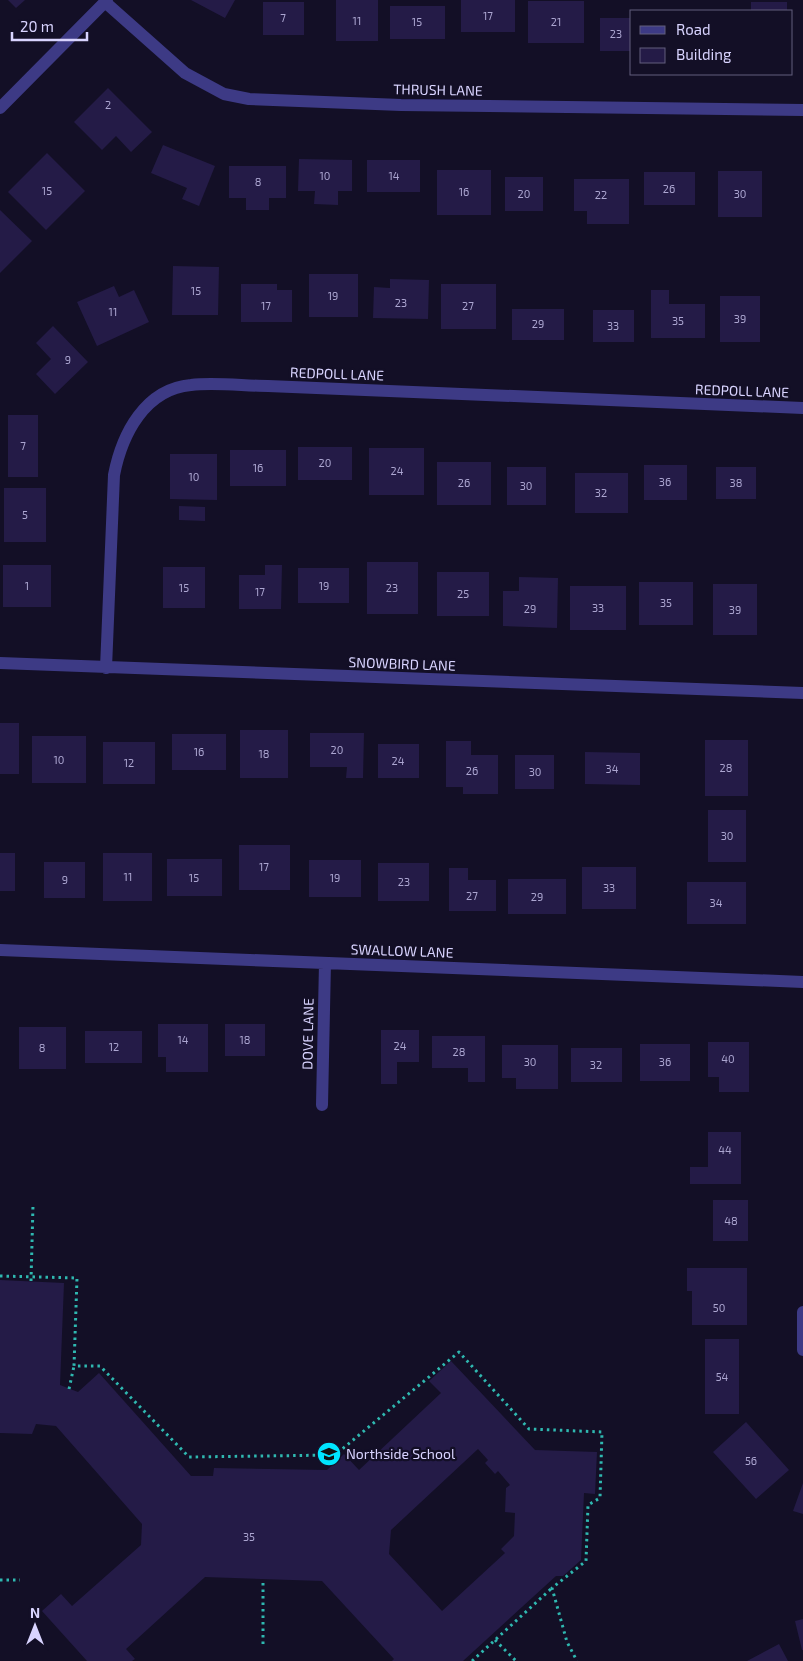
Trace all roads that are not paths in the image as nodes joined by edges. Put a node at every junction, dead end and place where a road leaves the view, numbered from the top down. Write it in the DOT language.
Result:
graph roads {
  1 [pos="106,1"];
  2 [pos="0,108"];
  3 [pos="803,110"];
  4 [pos="803,408"];
  5 [pos="0,663"];
  6 [pos="106,668"];
  7 [pos="803,693"];
  8 [pos="0,950"];
  9 [pos="325,963"];
  10 [pos="803,982"];
  11 [pos="322,1105"];
  12 [pos="803,1312"];
  13 [pos="803,1350"];
  1 -- 2 [label="street"];
  1 -- 3 [label="street, THRUSH LANE"];
  4 -- 6 [label="street, REDPOLL LANE"];
  5 -- 6 [label="street, SNOWBIRD LANE"];
  6 -- 7 [label="street, SNOWBIRD LANE"];
  8 -- 9 [label="street, SWALLOW LANE"];
  9 -- 10 [label="street, SWALLOW LANE"];
  9 -- 11 [label="street, DOVE LANE"];
  12 -- 13 [label="street"];
}
